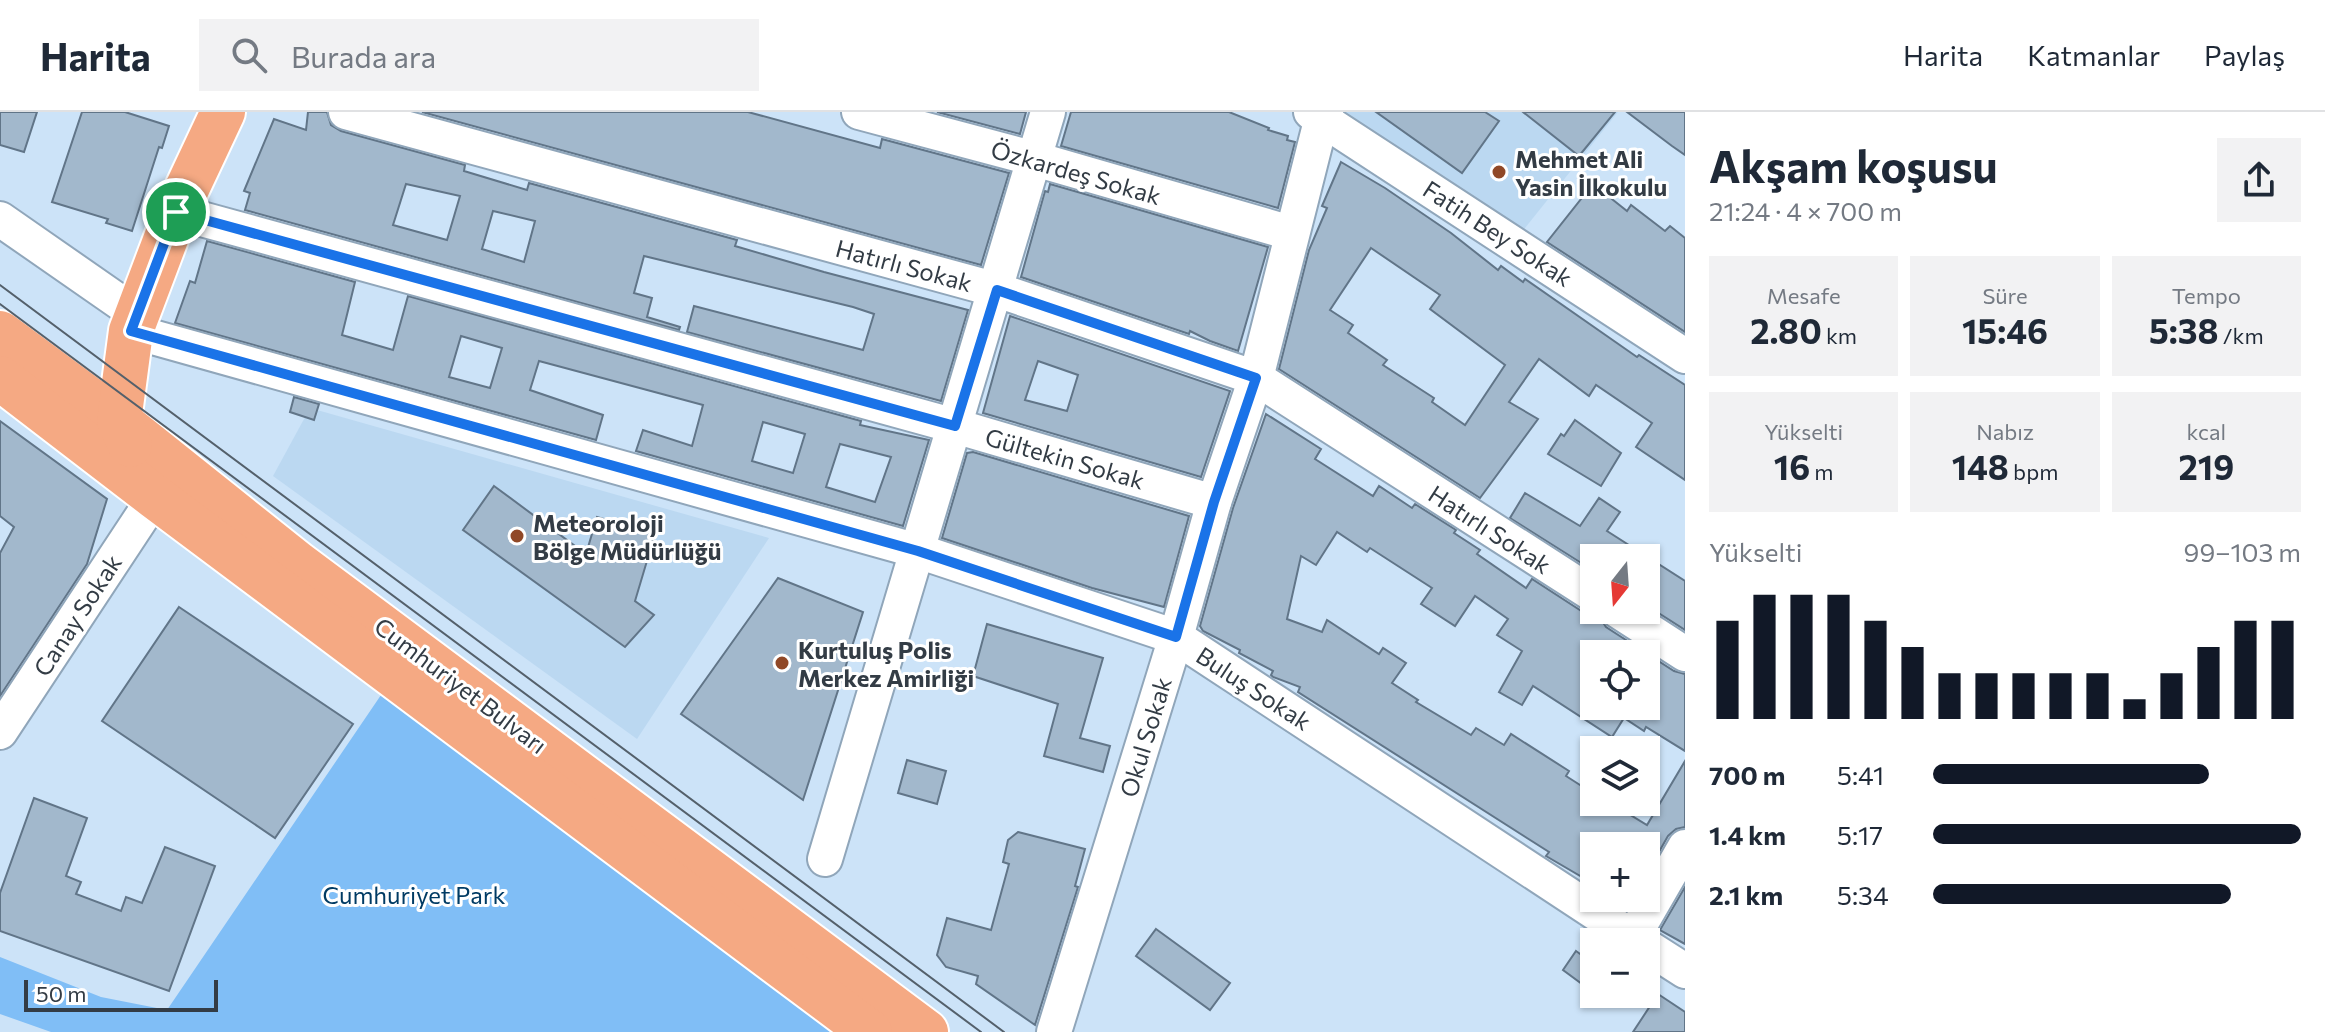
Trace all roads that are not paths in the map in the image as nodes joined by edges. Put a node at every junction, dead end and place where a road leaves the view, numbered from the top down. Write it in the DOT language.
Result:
graph roads {
  1 [pos="223,112"];
  2 [pos="346,112"];
  3 [pos="859,112"];
  4 [pos="1048,112"];
  5 [pos="1320,114"];
  6 [pos="1035,159"];
  7 [pos="176,212"];
  8 [pos="0,219"];
  9 [pos="1291,233"];
  10 [pos="997,290"];
  11 [pos="134,323"];
  12 [pos="0,333"];
  13 [pos="1685,356"];
  14 [pos="0,378"];
  15 [pos="1256,378"];
  16 [pos="119,421"];
  17 [pos="955,426"];
  18 [pos="155,497"];
  19 [pos="1214,502"];
  20 [pos="918,551"];
  21 [pos="1580,586"];
  22 [pos="1639,624"];
  23 [pos="1176,637"];
  24 [pos="1685,654"];
  25 [pos="0,732"];
  26 [pos="1685,847"];
  27 [pos="825,859"];
  28 [pos="1619,928"];
  29 [pos="1647,928"];
  30 [pos="1660,955"];
  31 [pos="1685,971"];
  32 [pos="870,1032"];
  33 [pos="926,1032"];
  34 [pos="1054,1032"];
  1 -- 7 [label="main road"];
  2 -- 10 [label="street, Hatırlı Sokak"];
  3 -- 6 [label="street, Özkardeş Sokak"];
  4 -- 6 [label="street"];
  5 -- 9 [label="street, Okul Sokak"];
  5 -- 13 [label="street, Fatih Bey Sokak"];
  6 -- 9 [label="street, Özkardeş Sokak"];
  6 -- 10 [label="street"];
  7 -- 11 [label="main road"];
  7 -- 17 [label="street, Gültekin Sokak"];
  8 -- 11 [label="street, Buluş Sokak"];
  9 -- 15 [label="street, Okul Sokak"];
  10 -- 15 [label="street, Hatırlı Sokak"];
  10 -- 17 [label="street"];
  11 -- 16 [label="main road"];
  11 -- 20 [label="street, Buluş Sokak"];
  12 -- 16 [label="main road, Cumhuriyet Bulvarı"];
  14 -- 18 [label="main road, Cumhuriyet Bulvarı"];
  15 -- 19 [label="street, Okul Sokak"];
  15 -- 21 [label="street, Hatırlı Sokak"];
  16 -- 18 [label="main road"];
  16 -- 33 [label="main road, Cumhuriyet Bulvarı"];
  17 -- 19 [label="street, Gültekin Sokak"];
  17 -- 20 [label="street"];
  18 -- 25 [label="street, Canay Sokak"];
  18 -- 32 [label="main road, Cumhuriyet Bulvarı"];
  19 -- 23 [label="street, Okul Sokak"];
  20 -- 23 [label="street, Buluş Sokak"];
  20 -- 27 [label="street"];
  22 -- 24 [label="street"];
  23 -- 28 [label="street, Buluş Sokak"];
  23 -- 34 [label="street, Okul Sokak"];
  26 -- 29 [label="street"];
  30 -- 31 [label="street, Buluş Sokak"];
}
